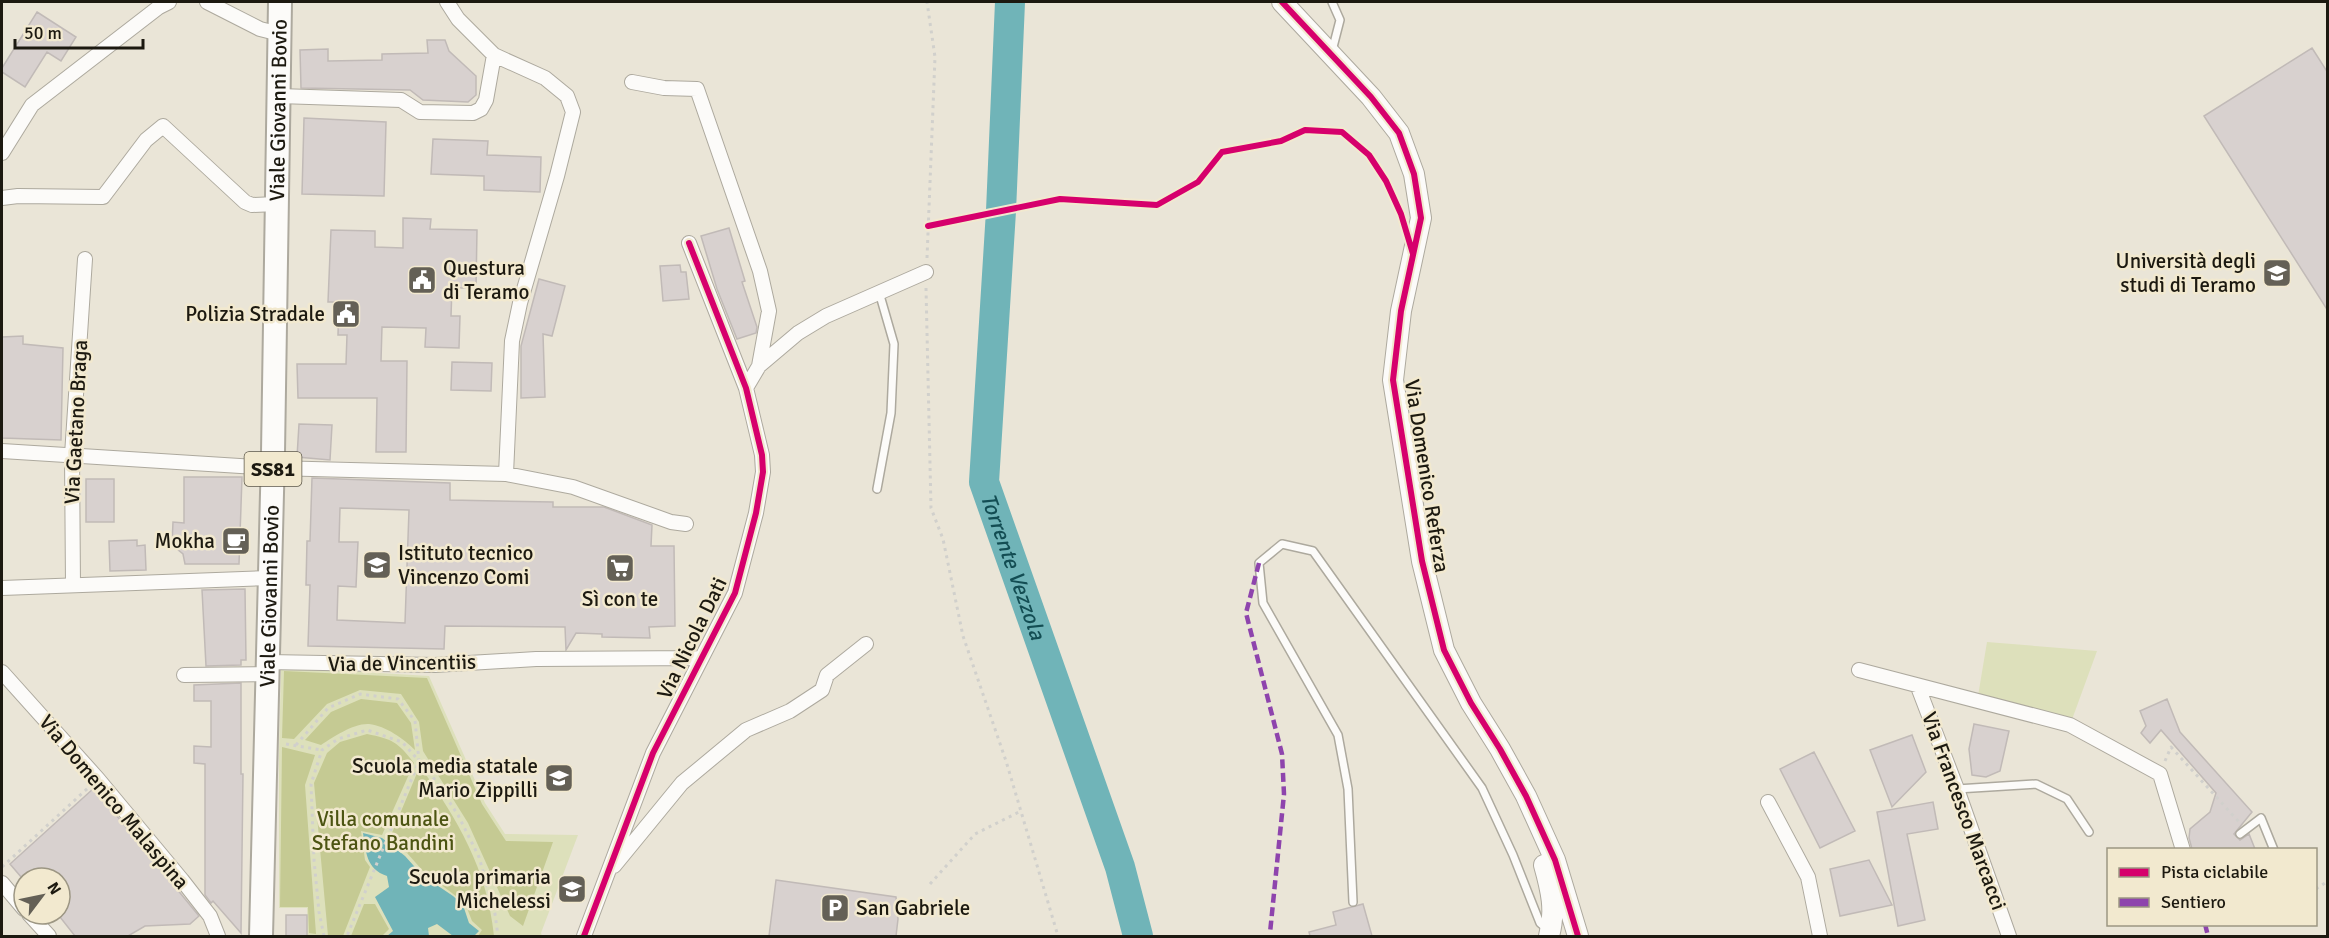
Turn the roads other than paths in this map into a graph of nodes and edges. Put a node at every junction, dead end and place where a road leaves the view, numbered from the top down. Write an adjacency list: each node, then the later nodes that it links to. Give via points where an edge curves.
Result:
1 (169, 2): 12 (street, via 32,105)
2 (207, 2): 7 (street, via 260,29)
3 (280, 2): 7 (main road, Viale Giovanni Bovio / SS81)
4 (447, 2): 8 (street, via 458,19)
5 (1282, 2): 9 (street, Via Domenico Referza)
6 (1332, 2): 9 (lane, via 1340,20)
7 (280, 34): 11 (main road, Viale Giovanni Bovio / SS81)
8 (494, 55): 11 (street, via 486,100 473,114 420,112 401,100); 24 (street, via 545,78 567,96 573,112 512,341)
9 (1331, 56): 38 (street, Via Domenico Referza, via 1371,97 1399,134 1414,174 1421,218 1401,311 1393,380 1422,561 1444,650)
10 (632, 82): 19 (street, via 697,89 760,271 769,311)
11 (279, 96): 14 (main road, Viale Giovanni Bovio / SS81)
12 (2, 153)
13 (2, 198): 14 (street, via 103,197 146,140 163,126 245,202)
14 (276, 204): 23 (main road, Viale Giovanni Bovio / SS81)
15 (689, 243): 20 (street, Via Nicola Dati)
16 (85, 259): 22 (street, Via Gaetano Braga)
17 (926, 272): 18 (street)
18 (879, 292): 19 (street, via 798,333); 25 (lane, via 894,344 891,413)
19 (759, 366): 20 (street)
20 (746, 388): 31 (street, Via Nicola Dati, via 763,472 735,593)
21 (2, 451): 22 (street)
22 (72, 455): 23 (street); 28 (street, Via Gaetano Braga)
23 (273, 468): 24 (street); 27 (main road, Viale Giovanni Bovio / SS81)
24 (506, 474): 26 (street, via 573,487)
25 (877, 489)
26 (686, 524)
27 (270, 578): 28 (street); 32 (main road, Viale Giovanni Bovio / SS81)
28 (72, 585): 29 (street)
29 (2, 588)
30 (866, 644): 44 (street, via 827,675 822,690 790,711 746,730 682,783)
31 (701, 658): 32 (street, Via de Vincentiis); 44 (street, Via Nicola Dati, via 653,753)
32 (268, 668): 35 (street, Via de Vincentiis); 50 (main road, Viale Giovanni Bovio / SS81)
33 (1859, 670): 36 (street, Via Francesco Marcacci)
34 (2, 672): 49 (street, Via Domenico Malaspina, via 98,779 210,916)
35 (184, 675)
36 (1918, 687): 37 (street, Via Francesco Marcacci); 42 (street, Via Francesco Marcacci, via 2070,725 2160,774)
37 (1957, 789): 40 (lane, via 2036,784 2067,799); 54 (street, Via Francesco Marcacci)
38 (1526, 796): 48 (street, Via Domenico Referza, via 1551,888 1554,916); 52 (street, Via Domenico Referza, via 1555,860)
39 (1768, 802): 53 (street, via 1808,877)
40 (2089, 832)
41 (2243, 832): 43 (lane, via 2261,818)
42 (2183, 848)
43 (2274, 848)
44 (607, 875): 51 (street, Via Nicola Dati)
45 (2, 883): 46 (street)
46 (12, 895)
47 (1353, 902): 48 (lane, via 1348,789 1338,735 1263,603 1259,563 1282,544 1313,551 1482,788 1540,923)
48 (1550, 934)
49 (218, 936)
50 (261, 936)
51 (584, 936)
52 (1578, 936)
53 (1820, 936)
54 (2009, 936)

